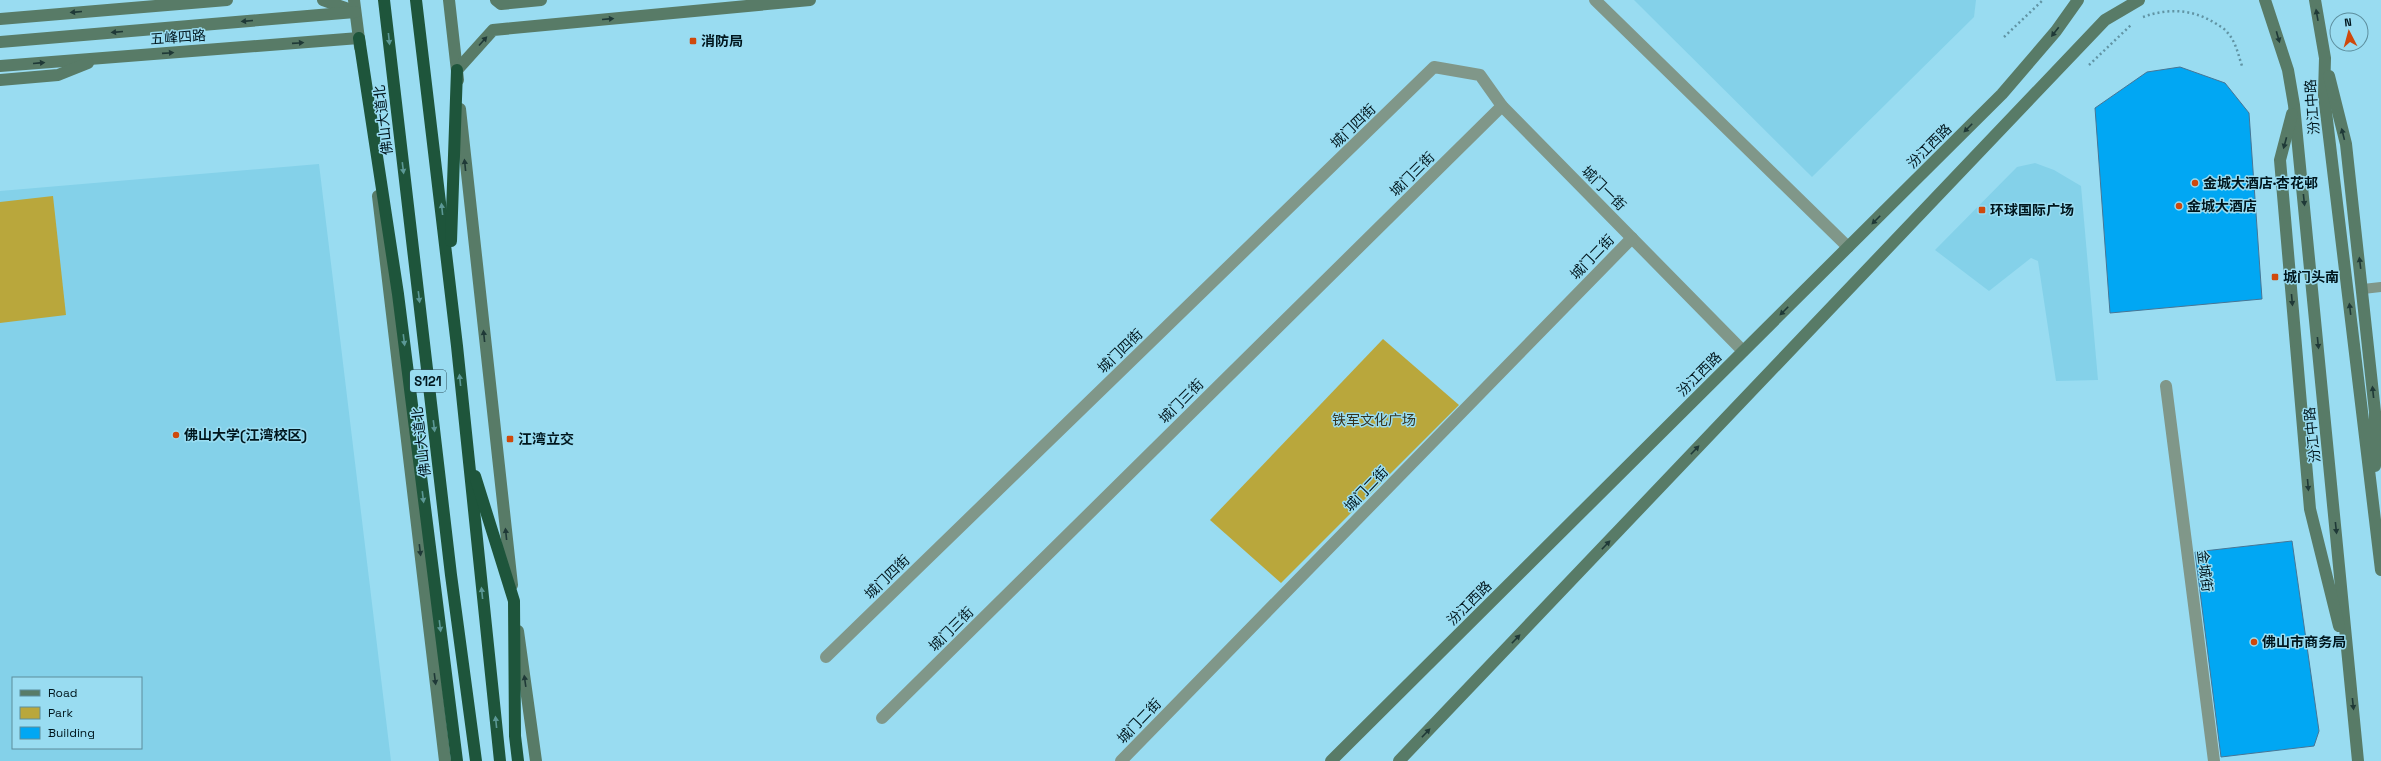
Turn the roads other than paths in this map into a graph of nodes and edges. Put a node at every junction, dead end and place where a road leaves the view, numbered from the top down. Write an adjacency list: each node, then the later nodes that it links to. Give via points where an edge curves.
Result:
1 (227, 0): 15 (main road, one-way to 15)
2 (324, 0): 14 (main road)
3 (384, 0): 42 (highway, 佛山大道北 / S121, one-way to 42, via 451,575)
4 (416, 0): 28 (highway, S121, one-way to 4)
5 (449, 0): 22 (main road)
6 (496, 0): 7 (main road, via 501,4)
7 (540, 0)
8 (810, 0): 22 (main road, one-way to 8, via 493,30)
9 (1595, 0): 27 (street)
10 (2078, 0): 27 (main road, 汾江西路, one-way to 27, via 2056,32 2002,94)
11 (2139, 0): 48 (main road, one-way to 11, via 2105,20)
12 (2265, 0): 24 (main road, 汾江中路, one-way to 24, via 2288,70)
13 (2315, 0): 19 (main road, 汾江中路, one-way to 13)
14 (355, 6): 16 (main road); 17 (main road, 五峰四路, one-way to 17)
15 (0, 19)
16 (359, 38): 18 (main road, 五峰四路, one-way to 16); 40 (main road, one-way to 40); 41 (highway, one-way to 41, via 398,294)
17 (0, 42)
18 (100, 58): 20 (main road, 五峰四路, one-way to 18); 23 (main road, via 58,75)
19 (2325, 58): 30 (main road, one-way to 19, via 2346,144); 34 (main road, 汾江中路, one-way to 19, via 2324,95)
20 (0, 66)
21 (1434, 67): 25 (street, 城门一街, via 1480,75); 37 (street, 城门四街)
22 (457, 70): 28 (highway); 36 (main road, one-way to 22, via 463,148)
23 (0, 80)
24 (2294, 105): 38 (main road, 汾江中路, one-way to 38); 38 (main road, one-way to 38, via 2280,160 2310,509)
25 (1502, 106): 26 (street, 城门一街); 39 (street, 城门三街)
26 (1632, 238): 31 (street, 城门一街); 46 (street, 城门二街)
27 (1848, 247): 31 (main road, 汾江西路, one-way to 31)
28 (450, 284): 33 (highway, S121, one-way to 28)
29 (2381, 287): 30 (lane)
30 (2363, 289): 34 (main road, one-way to 30, via 2375,412)
31 (1743, 351): 47 (main road, 汾江西路)
32 (2166, 386): 49 (street, 金城街)
33 (467, 450): 36 (highway); 43 (highway, S121, one-way to 33)
34 (2376, 529): 35 (main road, 汾江中路)
35 (2381, 570)
36 (514, 601): 44 (highway, via 515,736); 45 (main road, one-way to 36)
37 (826, 657)
38 (2349, 666): 50 (main road, 汾江中路, one-way to 50)
39 (882, 718)
40 (445, 761)
41 (456, 761)
42 (476, 761)
43 (500, 761)
44 (518, 761)
45 (536, 761)
46 (1121, 761)
47 (1331, 761)
48 (1399, 761)
49 (2214, 761)
50 (2358, 761)

